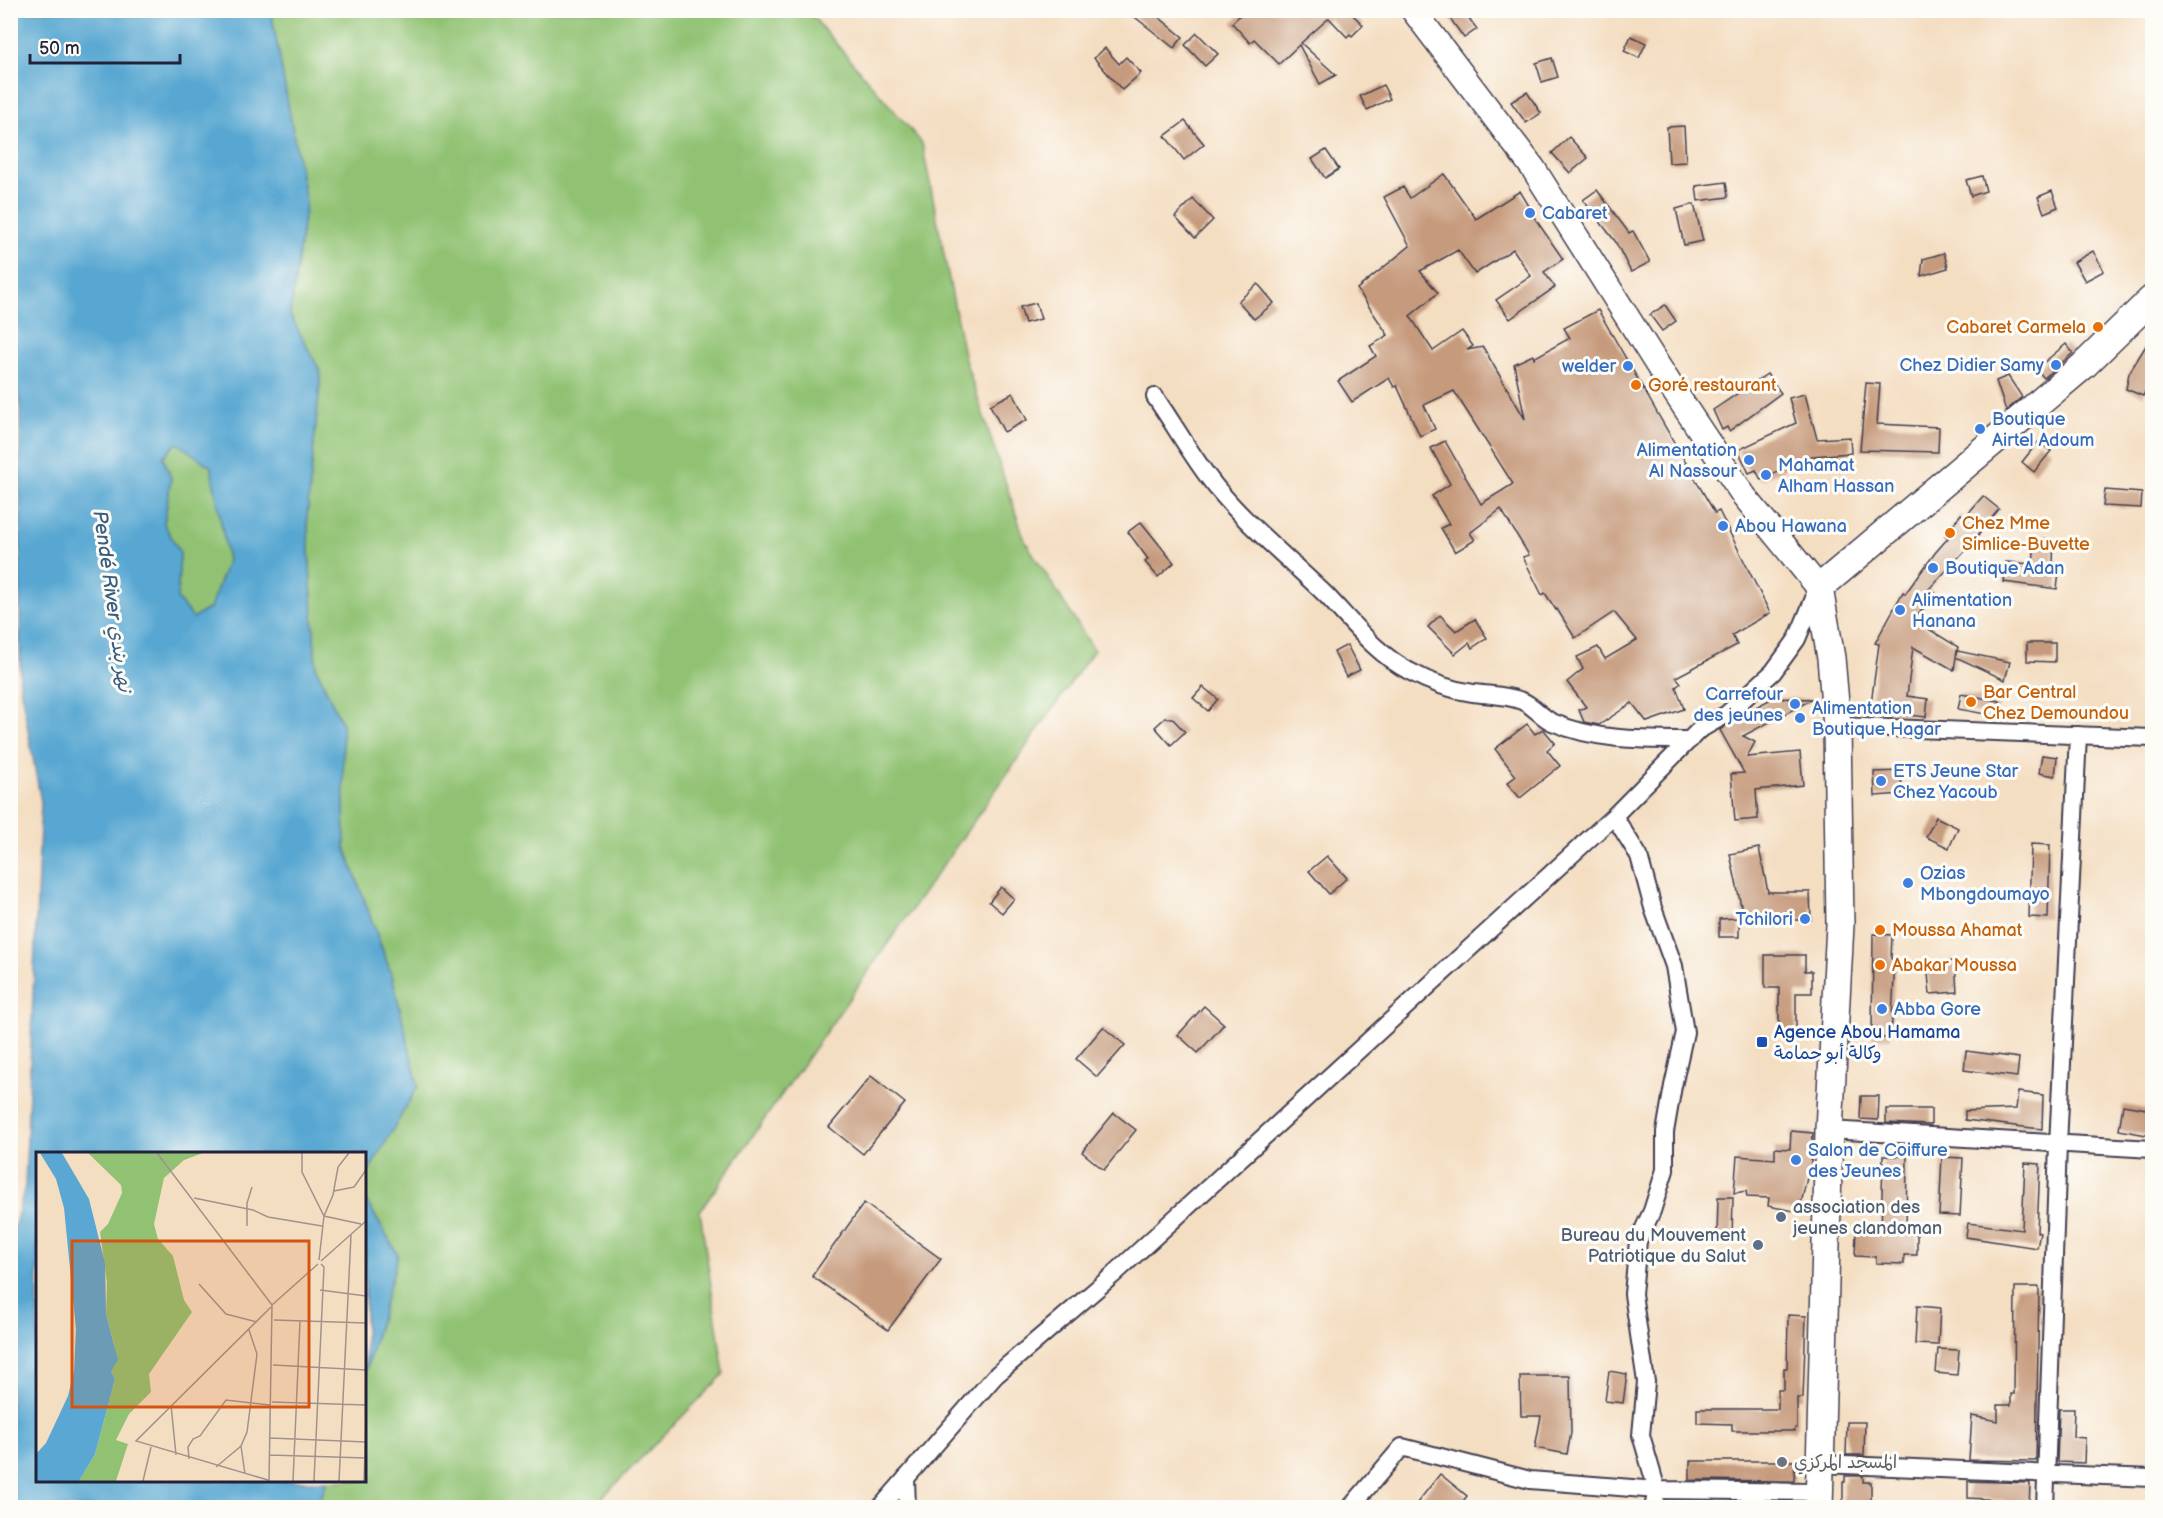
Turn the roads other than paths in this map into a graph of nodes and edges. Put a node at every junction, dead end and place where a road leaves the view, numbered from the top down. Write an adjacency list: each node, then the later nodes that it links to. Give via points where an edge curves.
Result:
1 (1413, 10): 4 (main road, via 1533,168 1744,496)
2 (2152, 299): 4 (main road, via 2083,366)
3 (1155, 397): 8 (street, via 1215,486 1246,520 1381,652 1407,670 1457,691 1524,702 1550,721 1604,737)
4 (1819, 588): 5 (main road); 8 (street, via 1797,639 1773,672 1727,714 1699,730)
5 (1837, 726): 6 (street); 10 (main road, via 1840,925)
6 (2078, 735): 7 (street); 11 (street)
7 (2152, 738)
8 (1690, 740): 9 (street)
9 (1614, 816): 15 (street, via 1113,1275 994,1376); 17 (street, via 1639,856 1674,966 1685,1032 1665,1132 1665,1170 1638,1241 1633,1293 1646,1382 1641,1435)
10 (1829, 1130): 11 (street); 13 (main road)
11 (2058, 1145): 12 (street); 14 (street)
12 (2152, 1149)
13 (1821, 1464): 14 (street); 18 (main road)
14 (2046, 1473): 16 (street); 23 (street)
15 (906, 1478): 19 (street); 20 (street)
16 (2152, 1478)
17 (1657, 1490): 18 (street); 21 (street, via 1530,1480 1402,1447); 22 (street)
18 (1819, 1500)
19 (880, 1508)
20 (907, 1508)
21 (1350, 1508)
22 (1653, 1508)
23 (2045, 1508)

